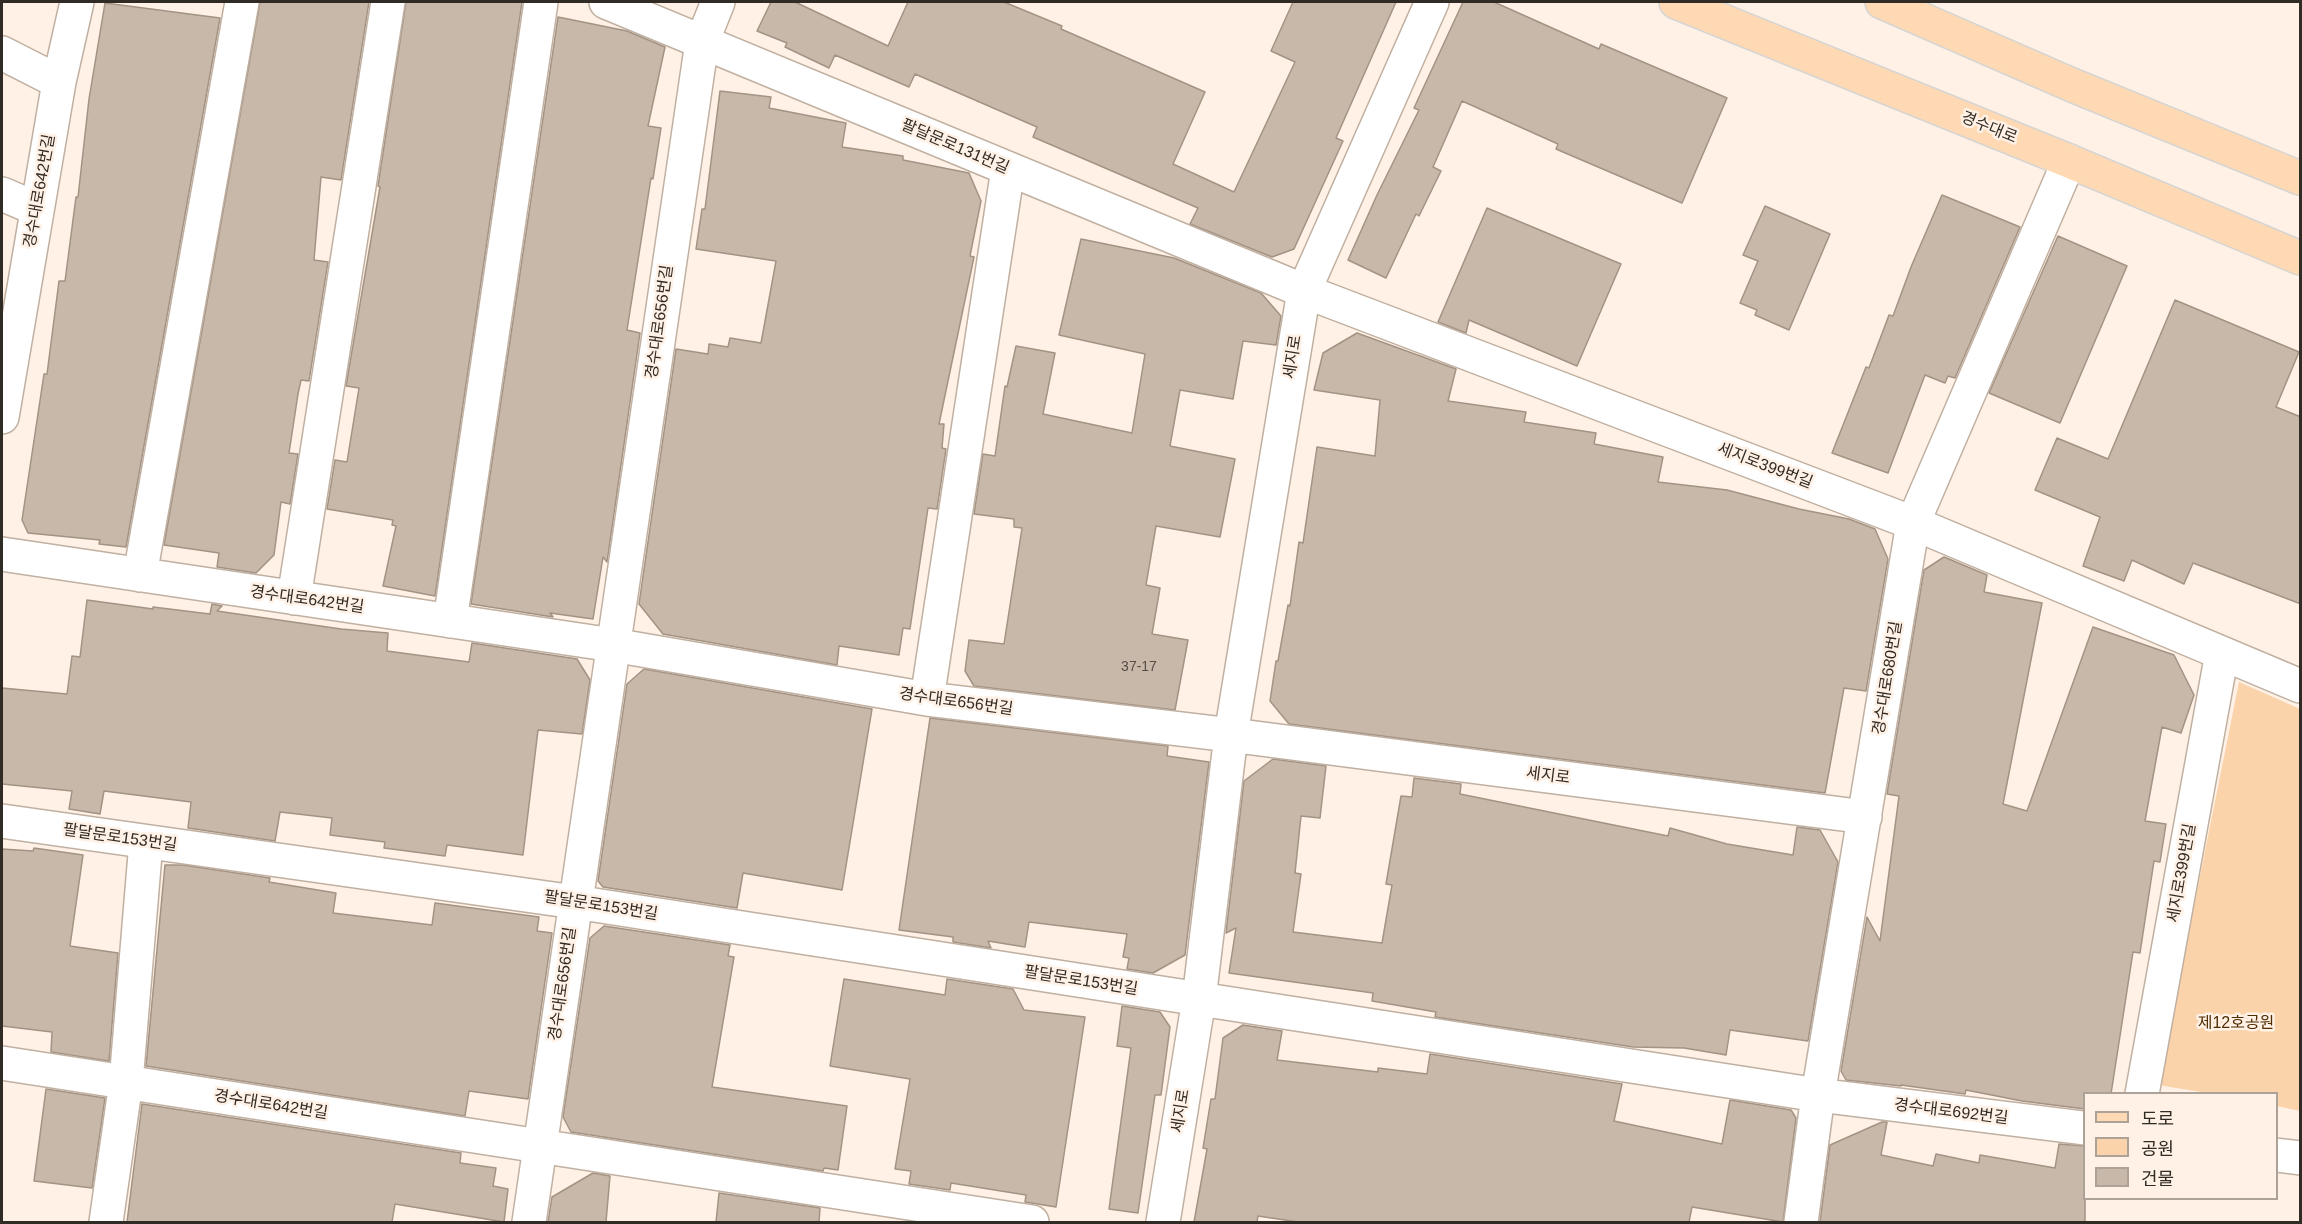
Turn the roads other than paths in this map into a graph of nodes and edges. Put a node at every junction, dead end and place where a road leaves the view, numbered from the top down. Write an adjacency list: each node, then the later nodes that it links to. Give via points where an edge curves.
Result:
1 (77, 2): 12 (street, 경수대로642번길)
2 (242, 2): 23 (street)
3 (388, 2): 24 (street)
4 (541, 2): 25 (street)
5 (606, 2): 10 (street, 팔달문로131번길)
6 (718, 2): 10 (street, 경수대로656번길)
7 (1432, 2): 19 (street, 세지로)
8 (1676, 2): 13 (main road, 경수대로)
9 (1881, 2): 15 (main road)
10 (702, 42): 14 (street, 팔달문로131번길); 26 (street, 경수대로656번길)
11 (2, 52): 12 (street)
12 (59, 82): 17 (street, 경수대로642번길)
13 (2068, 160): 18 (main road, 경수대로); 21 (street, 경수대로680번길)
14 (1008, 169): 19 (street, 팔달문로131번길); 29 (street)
15 (2301, 178)
16 (2, 194): 17 (street)
17 (37, 209): 20 (street, 경수대로642번길)
18 (2301, 258)
19 (1304, 291): 21 (street, 세지로399번길); 30 (street, 세지로)
20 (2, 417)
21 (1913, 523): 27 (street, 세지로399번길); 31 (street, 경수대로680번길)
22 (2, 554): 23 (street, 경수대로642번길)
23 (140, 575): 24 (street, 경수대로642번길)
24 (294, 598): 25 (street, 경수대로642번길)
25 (450, 621): 26 (street, 경수대로642번길)
26 (613, 645): 29 (street, 경수대로656번길); 34 (street, 경수대로656번길)
27 (2222, 653): 28 (street, 세지로399번길); 38 (street, 세지로399번길)
28 (2301, 686)
29 (927, 699): 30 (street, 경수대로656번길)
30 (1231, 735): 31 (street, 세지로); 35 (street, 세지로)
31 (1865, 817): 39 (street, 경수대로680번길)
32 (2, 821): 33 (street, 팔달문로153번길)
33 (146, 842): 34 (street, 팔달문로153번길); 37 (street)
34 (575, 902): 35 (street, 팔달문로153번길); 41 (street, 경수대로656번길)
35 (1199, 999): 39 (street); 47 (street, 세지로)
36 (2, 1063): 37 (street, 경수대로642번길)
37 (126, 1082): 41 (street, 경수대로642번길); 44 (street)
38 (2142, 1092)
39 (1818, 1095): 40 (street, 경수대로692번길); 48 (street, 경수대로680번길)
40 (2083, 1128)
41 (540, 1146): 45 (street, 경수대로656번길); 46 (street)
42 (2278, 1155): 43 (street)
43 (2301, 1158)
44 (106, 1222)
45 (529, 1222)
46 (1032, 1222)
47 (1163, 1222)
48 (1801, 1222)

